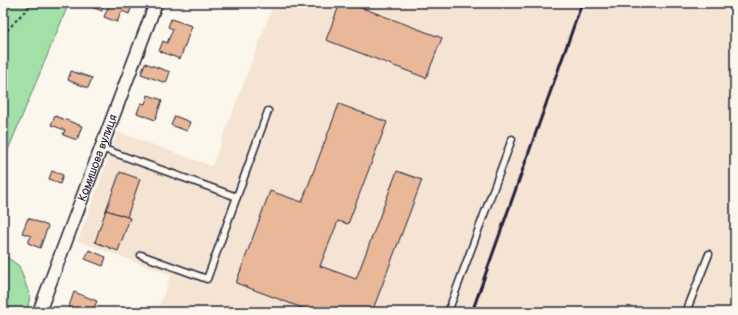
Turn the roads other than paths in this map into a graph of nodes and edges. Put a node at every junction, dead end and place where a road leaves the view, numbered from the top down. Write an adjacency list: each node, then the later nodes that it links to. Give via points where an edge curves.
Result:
1 (156, 3): 4 (street, Комишова вулиця)
2 (268, 112): 5 (lane)
3 (512, 139): 9 (lane)
4 (101, 148): 5 (lane); 8 (street, Комишова вулиця)
5 (237, 197): 7 (lane, via 207,278)
6 (709, 254): 10 (lane)
7 (141, 255)
8 (39, 312)
9 (448, 312)
10 (686, 312)

